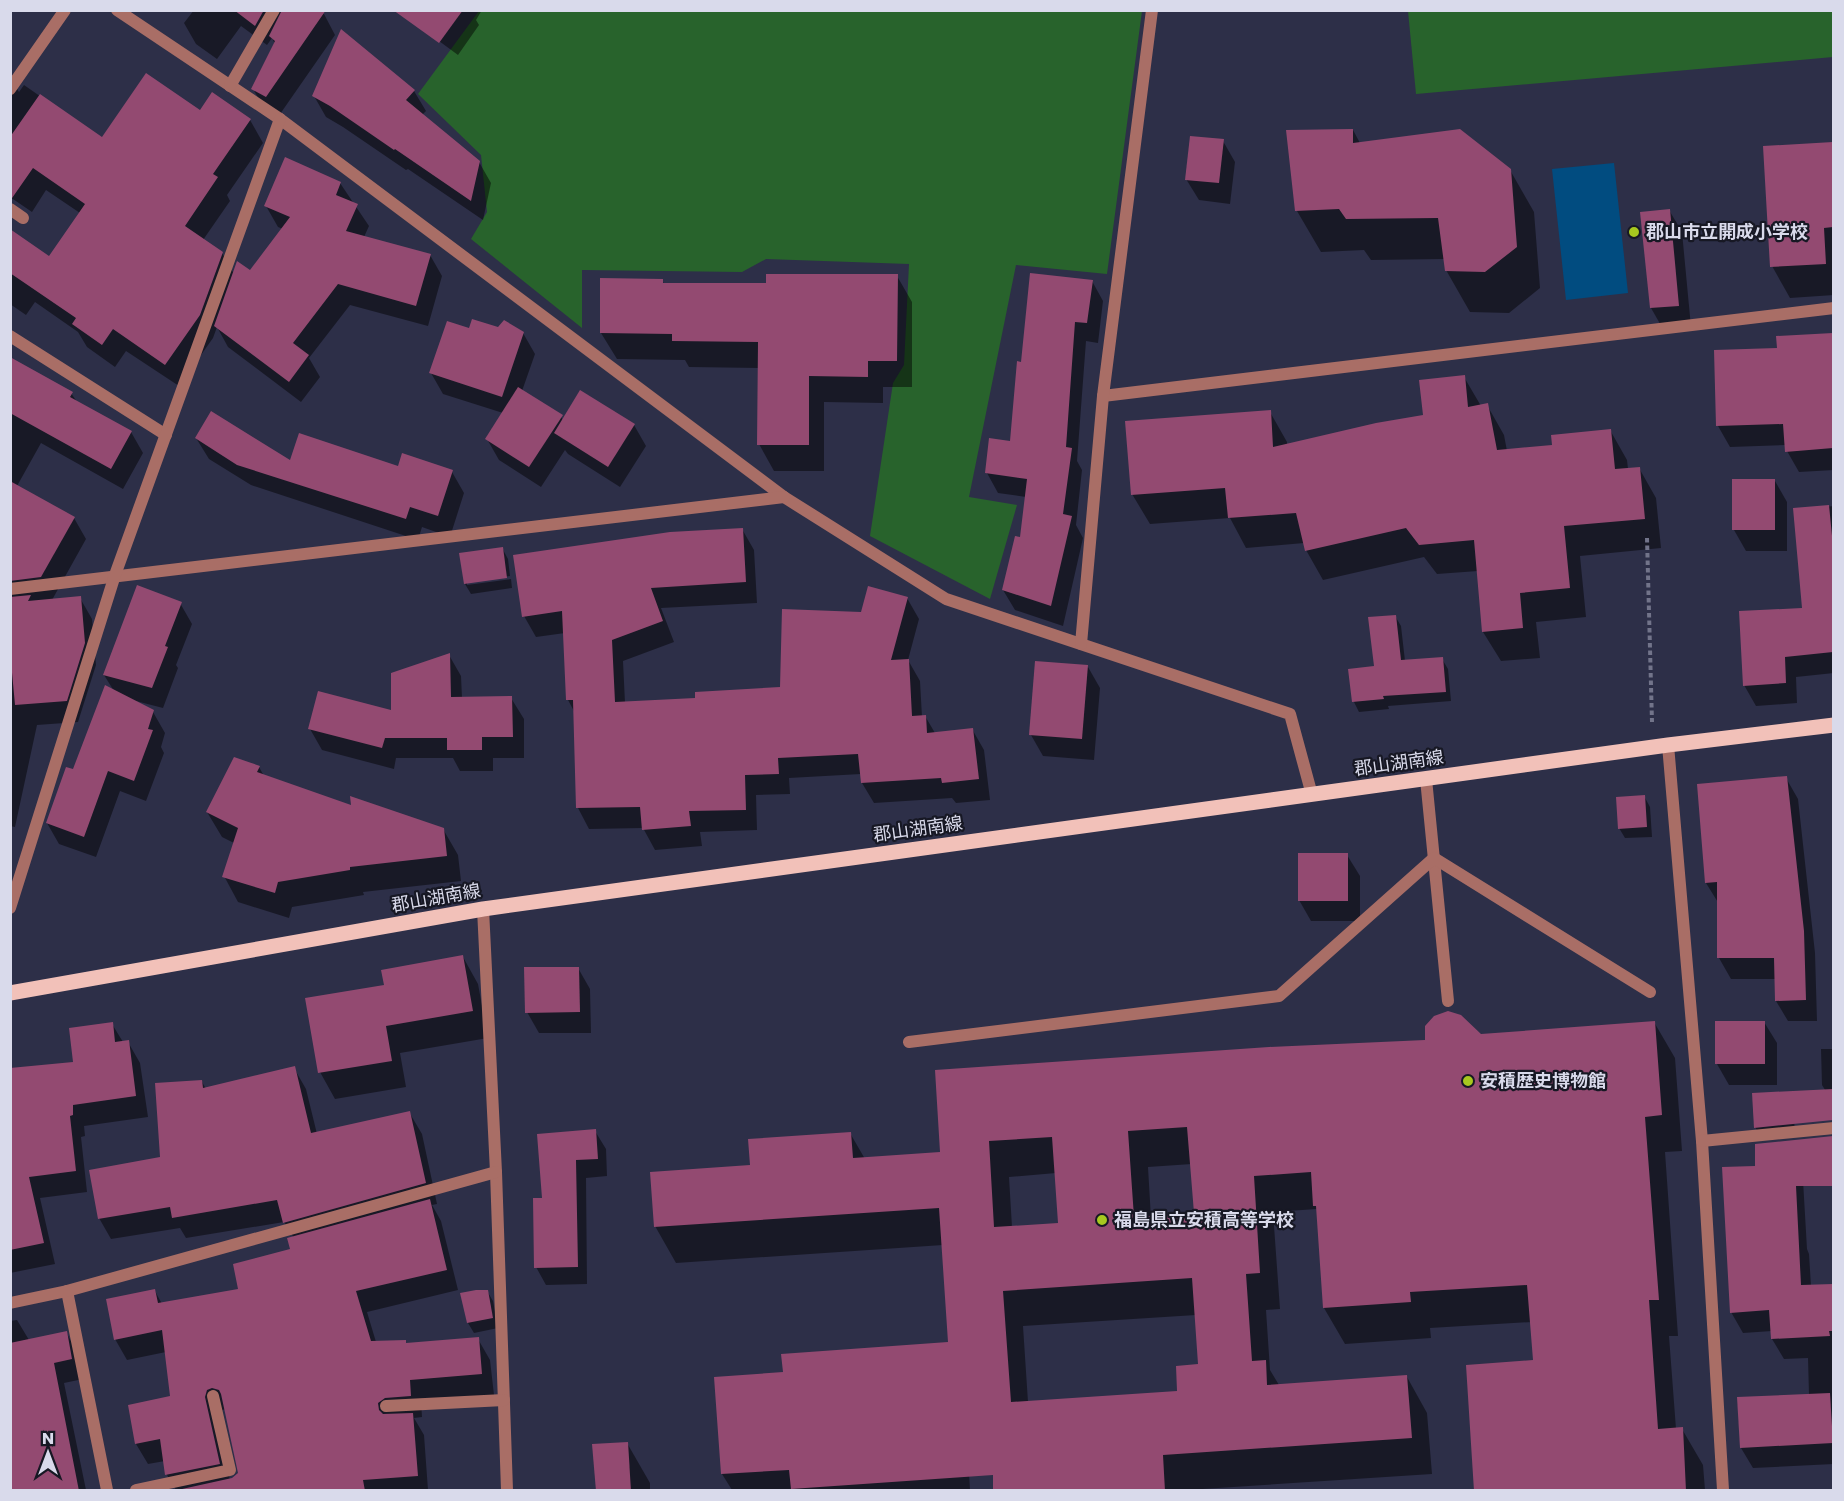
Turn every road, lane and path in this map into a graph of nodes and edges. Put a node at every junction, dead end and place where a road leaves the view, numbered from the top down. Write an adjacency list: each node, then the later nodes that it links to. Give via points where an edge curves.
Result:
1 (65, 10): 6 (street)
2 (117, 10): 5 (street)
3 (274, 10): 5 (street)
4 (1152, 10): 12 (street)
5 (230, 86): 7 (street)
6 (10, 89)
7 (280, 119): 13 (street); 14 (street)
8 (10, 209): 9 (street)
9 (23, 218)
10 (1833, 308): 12 (street)
11 (10, 336): 13 (street)
12 (1103, 396): 18 (street)
13 (166, 435): 16 (street)
14 (784, 497): 16 (street); 18 (street, via 946,599)
15 (1647, 538): 20 (path)
16 (115, 575): 17 (street); 24 (street)
17 (10, 589)
18 (1081, 644): 22 (street, via 1290,714)
19 (1833, 725): 20 (main road, 郡山湖南線)
20 (1661, 746): 21 (main road, 郡山湖南線); 31 (street)
21 (1426, 778): 22 (main road, 郡山湖南線); 23 (street)
22 (1312, 795): 25 (main road, 郡山湖南線)
23 (1434, 858): 26 (street); 28 (street); 29 (street, via 1279,996)
24 (10, 908)
25 (483, 909): 27 (main road, 郡山湖南線); 32 (street)
26 (1650, 992)
27 (10, 993)
28 (1448, 1001)
29 (909, 1042)
30 (1833, 1128): 31 (street)
31 (1702, 1140): 41 (street)
32 (496, 1172): 33 (street); 36 (street)
33 (67, 1291): 34 (street); 38 (street)
34 (10, 1303)
35 (213, 1396): 39 (street, via 230,1470)
36 (504, 1400): 37 (street); 40 (street)
37 (387, 1406)
38 (107, 1491)
39 (136, 1491)
40 (507, 1491)
41 (1723, 1491)

